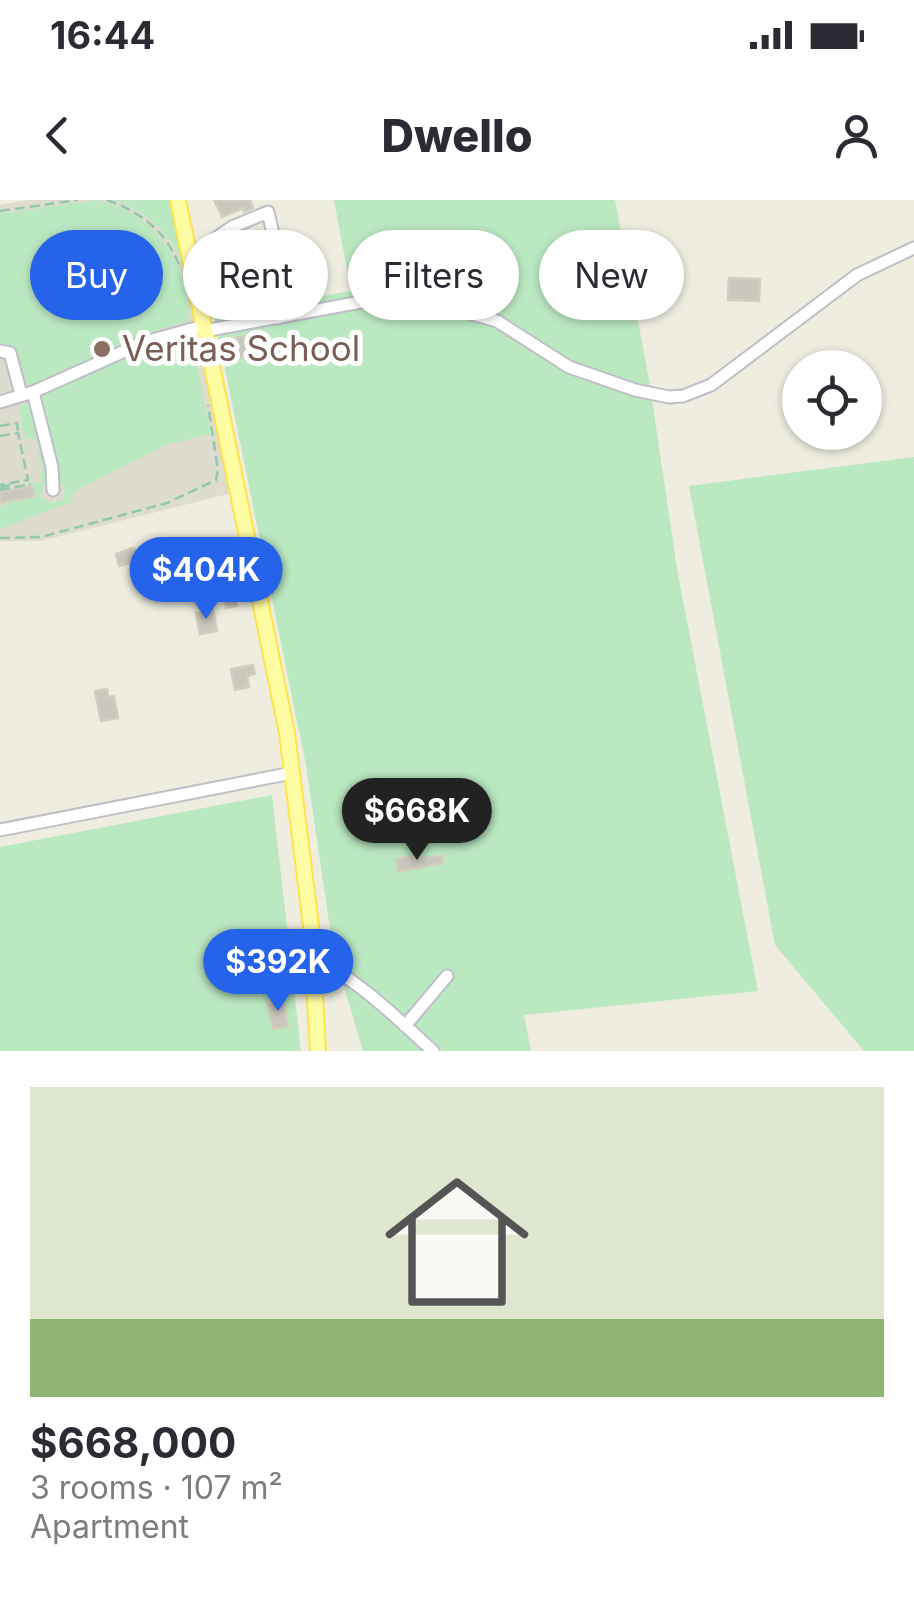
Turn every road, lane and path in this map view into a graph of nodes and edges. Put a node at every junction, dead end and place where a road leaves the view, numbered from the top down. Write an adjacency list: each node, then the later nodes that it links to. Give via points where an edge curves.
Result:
1 (78, 200): 4 (path)
2 (107, 200): 9 (path, via 160,231)
3 (178, 200): 5 (main road)
4 (0, 211)
5 (184, 230)
6 (228, 230): 7 (street, via 268,212)
7 (272, 230)
8 (914, 248): 10 (street, via 858,275 711,385 683,396 654,395 586,374 497,321 412,297)
9 (182, 272)
10 (328, 309)
11 (198, 320): 13 (main road)
12 (267, 320): 13 (street)
13 (200, 332): 15 (path); 16 (street, via 145,342); 26 (main road)
14 (0, 351): 16 (street, via 14,358)
15 (200, 368)
16 (27, 393): 18 (street); 24 (street)
17 (207, 399): 25 (path, via 216,480 167,503 41,537)
18 (0, 402)
19 (0, 426): 20 (path, via 17,423)
20 (18, 433): 21 (path); 23 (path, via 28,480)
21 (0, 436)
22 (31, 484): 23 (path)
23 (0, 488)
24 (53, 490)
25 (0, 538)
26 (249, 547): 27 (main road); 28 (street, via 160,574)
27 (253, 568): 29 (street); 30 (main road)
28 (150, 569)
29 (168, 591)
30 (292, 773): 31 (street); 32 (main road)
31 (0, 830)
32 (314, 961): 34 (street); 35 (main road)
33 (447, 976): 34 (street)
34 (405, 1026): 36 (street)
35 (318, 1051)
36 (433, 1051)

